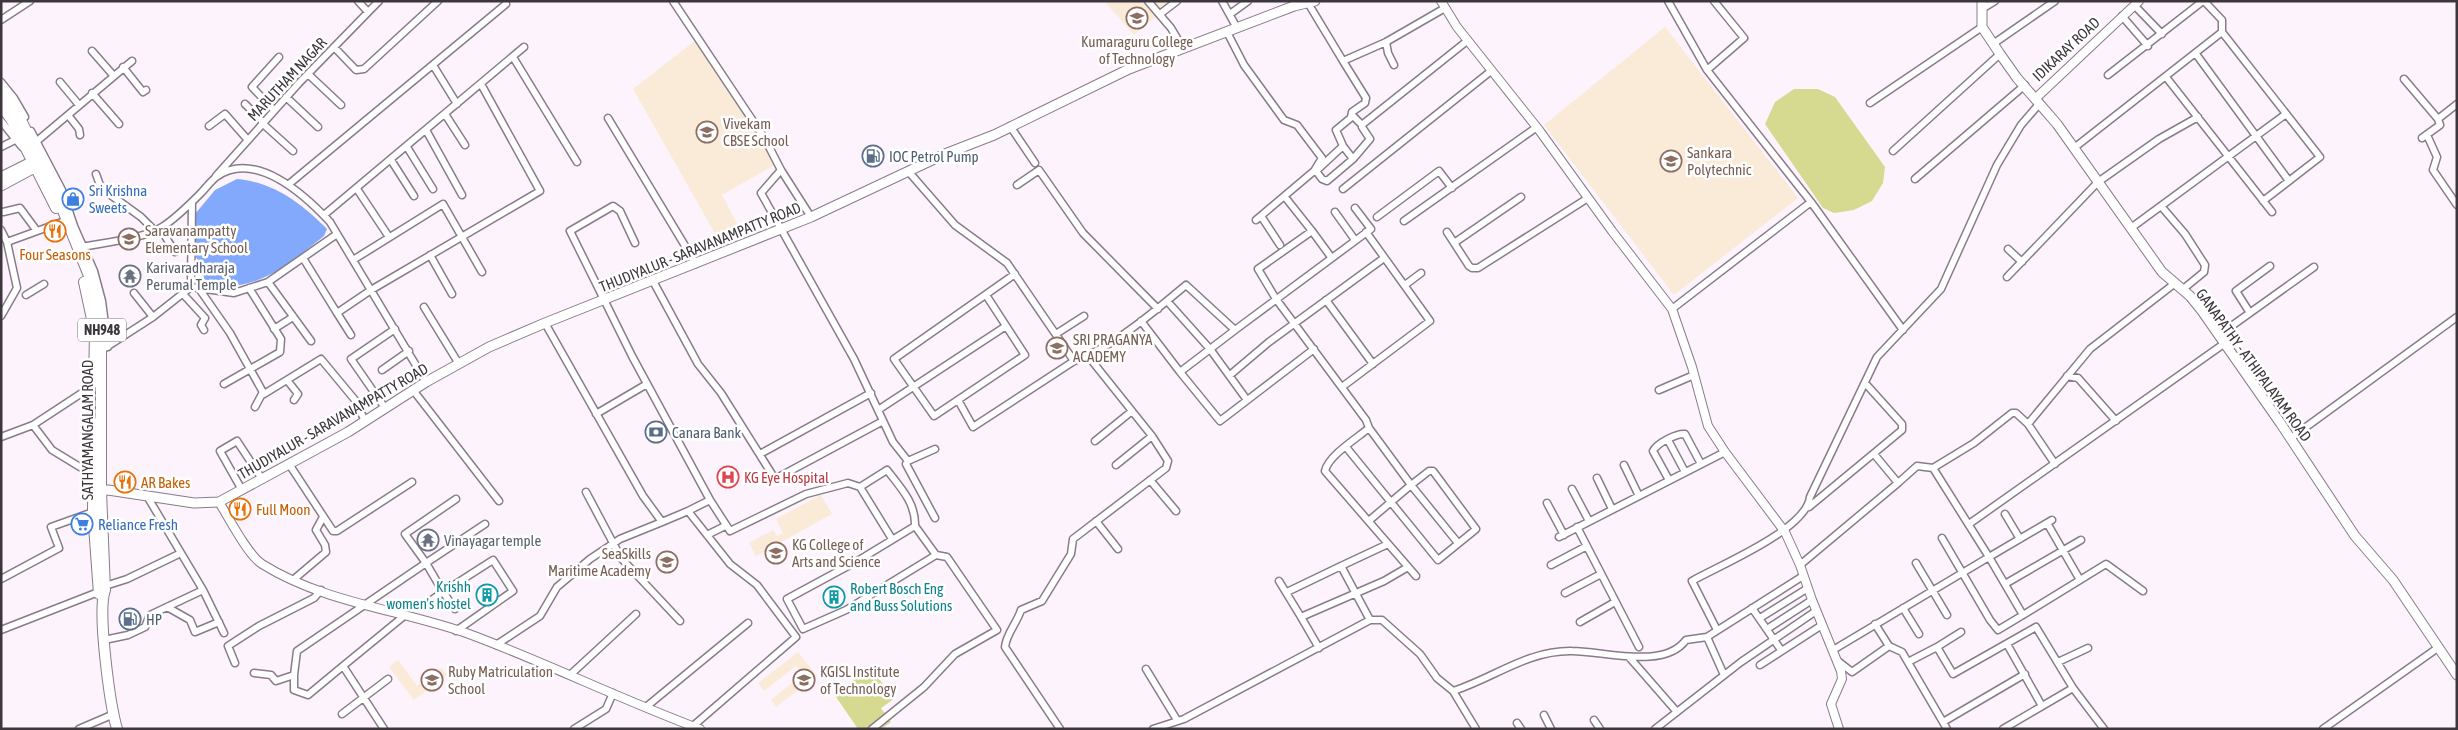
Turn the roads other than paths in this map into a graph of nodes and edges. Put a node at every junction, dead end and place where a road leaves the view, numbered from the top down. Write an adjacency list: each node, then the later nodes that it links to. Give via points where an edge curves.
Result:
1 (30, 1): 25 (street)
2 (358, 1): 21 (street)
3 (379, 1): 21 (street, MARUTHAM NAGAR)
4 (438, 1): 35 (street, via 364,69 356,70)
5 (674, 1): 106 (street, via 765,138)
6 (1148, 1): 22 (street)
7 (1177, 1): 22 (street)
8 (1222, 1): 23 (street)
9 (1248, 1): 23 (street)
10 (1668, 1): 48 (street)
11 (1714, 1): 48 (street, via 1744,38)
12 (1995, 1): 20 (street)
13 (2055, 1): 33 (street)
14 (2204, 1): 29 (street, via 2222,20); 30 (street)
15 (1312, 2): 18 (main road, THUDIYALUR - SARAVANAMPATTY ROAD); 44 (street)
16 (2136, 3): 24 (street, IDIKARAY ROAD); 30 (street)
17 (506, 4): 45 (street)
18 (1294, 4): 27 (main road, THUDIYALUR - SARAVANAMPATTY ROAD)
19 (1443, 5): 31 (street); 32 (street)
20 (1982, 5): 26 (main road)
21 (368, 12): 35 (street, MARUTHAM NAGAR)
22 (1160, 14): 37 (street)
23 (1230, 14): 27 (street)
24 (2122, 16): 34 (street); 63 (street, IDIKARAY ROAD)
25 (1, 20)
26 (1982, 27): 33 (main road, GANAPATHY - ATHIPALAYAM ROAD); 66 (street)
27 (1237, 28): 28 (main road, THUDIYALUR - SARAVANAMPATTY ROAD)
28 (1227, 32): 37 (main road, THUDIYALUR - SARAVANAMPATTY ROAD); 123 (street, via 1244,65 1284,120 1297,125 1322,158 1314,171)
29 (2222, 32): 40 (street); 73 (street)
30 (2162, 34): 34 (street)
31 (1467, 41): 49 (street); 84 (street)
32 (1386, 42): 44 (street); 46 (street)
33 (1993, 44): 39 (main road, GANAPATHY - ATHIPALAYAM ROAD)
34 (2148, 46): 52 (street)
35 (334, 47): 50 (street, MARUTHAM NAGAR)
36 (524, 47): 42 (street)
37 (1182, 48): 83 (main road, THUDIYALUR - SARAVANAMPATTY ROAD, via 1129,69)
38 (92, 51): 51 (street)
39 (2000, 54): 58 (main road, GANAPATHY - ATHIPALAYAM ROAD); 99 (street)
40 (2196, 54): 53 (street); 89 (street)
41 (279, 57): 71 (street, via 252,87)
42 (513, 57): 57 (street); 104 (street)
43 (132, 61): 47 (street)
44 (1342, 62): 75 (street, via 1366,98)
45 (433, 65): 65 (street); 114 (street)
46 (1394, 65)
47 (124, 67): 51 (street); 59 (street, via 143,92)
48 (1707, 70): 128 (street)
49 (1491, 71): 86 (street); 120 (street)
50 (308, 74): 62 (street, MARUTHAM NAGAR); 70 (street)
51 (113, 75): 61 (street)
52 (2108, 75)
53 (2166, 77): 76 (street); 97 (street)
54 (2404, 80): 78 (street)
55 (1, 82): 92 (street, via 14,98)
56 (60, 82): 69 (street)
57 (481, 84): 65 (street); 151 (street, via 540,191)
58 (2025, 85): 63 (main road, GANAPATHY - ATHIPALAYAM ROAD); 111 (street)
59 (146, 90)
60 (1, 92): 103 (highway, SATHYAMANGALAM ROAD / NH948, via 20,118)
61 (92, 93): 69 (street); 81 (street)
62 (286, 97): 71 (street, MARUTHAM NAGAR); 85 (street)
63 (2038, 100): 97 (main road, GANAPATHY - ATHIPALAYAM ROAD); 209 (street, via 1997,165 1944,284)
64 (245, 104): 80 (street)
65 (457, 104): 72 (street)
66 (1870, 104)
67 (2457, 104): 78 (street)
68 (1, 105): 103 (highway, NH948)
69 (79, 105): 74 (street)
70 (341, 105)
71 (274, 110): 80 (street, MARUTHAM NAGAR)
72 (446, 114): 87 (street); 93 (street)
73 (2286, 114): 89 (street); 112 (street, via 2320,157)
74 (68, 115): 88 (street); 92 (street)
75 (1352, 116): 84 (street); 94 (street, via 1336,130)
76 (2198, 117): 100 (street); 113 (street, via 2159,139)
77 (608, 118): 166 (street)
78 (2438, 119): 129 (street, via 2440,125 2424,137 2437,158 2433,170)
79 (1, 121): 91 (street)
80 (262, 123): 90 (street, MARUTHAM NAGAR); 98 (street)
81 (119, 124)
82 (209, 126): 90 (street, via 225,114)
83 (1010, 126): 105 (street); 107 (main road, THUDIYALUR - SARAVANAMPATTY ROAD)
84 (1362, 126): 101 (street, via 1370,139)
85 (318, 127)
86 (1537, 127): 117 (street); 125 (street)
87 (426, 130): 96 (street); 121 (street)
88 (80, 135)
89 (2256, 136): 100 (street); 112 (street)
90 (247, 139): 109 (street, MARUTHAM NAGAR)
91 (15, 140): 95 (street); 103 (street)
92 (37, 141): 157 (street, via 62,190)
93 (465, 145)
94 (1343, 146): 101 (street); 101 (street, via 1317,173 1327,181)
95 (1, 147)
96 (407, 147): 102 (street); 119 (street)
97 (2074, 148): 113 (main road, GANAPATHY - ATHIPALAYAM ROAD)
98 (293, 151)
99 (1892, 151)
100 (2228, 156): 126 (street); 130 (street)
101 (1353, 159)
102 (391, 160): 118 (street); 122 (street)
103 (36, 161): 110 (main road); 116 (main road); 139 (highway, NH948); 157 (highway, SATHYAMANGALAM ROAD / NH948)
104 (576, 162)
105 (1035, 163)
106 (781, 170): 136 (street); 144 (street, via 760,193)
107 (908, 171): 136 (main road, THUDIYALUR - SARAVANAMPATTY ROAD); 171 (street, via 955,226 1007,263)
108 (96, 174): 142 (street, via 101,188)
109 (216, 177): 114 (street, via 240,169 258,170); 127 (street)
110 (1, 178)
111 (1915, 179)
112 (2289, 181): 126 (street)
113 (2098, 182): 141 (main road, GANAPATHY - ATHIPALAYAM ROAD); 165 (street)
114 (289, 184): 135 (street)
115 (1017, 185): 192 (street, via 1040,170 1083,233)
116 (1, 186)
117 (1452, 188): 137 (street, via 1439,171); 140 (street)
118 (357, 189): 135 (street); 150 (street)
119 (432, 189)
120 (1343, 189)
121 (462, 195)
122 (414, 196)
123 (1286, 197): 146 (street); 156 (street, via 1258,218)
124 (1521, 197): 155 (street)
125 (1588, 198): 155 (street, via 1478,268 1469,266); 193 (street)
126 (2263, 201): 134 (street)
127 (192, 202): 142 (street); 177 (street)
128 (1811, 202): 193 (street); 209 (street)
129 (2457, 205)
130 (2161, 206): 141 (street); 178 (street, via 2205,265 2204,272)
131 (1355, 208): 147 (street, via 1371,229)
132 (2, 211): 138 (street); 145 (street, via 20,208)
133 (1335, 212): 152 (street)
134 (2272, 212)
135 (324, 215): 149 (street)
136 (812, 217): 144 (main road, THUDIYALUR - SARAVANAMPATTY ROAD)
137 (1377, 217)
138 (1, 220)
139 (62, 222): 145 (street); 234 (highway, NH948, via 84,284 95,333)
140 (1404, 222)
141 (2131, 228): 178 (main road, GANAPATHY - ATHIPALAYAM ROAD, via 2162,272)
142 (157, 229): 157 (street); 159 (street)
143 (1, 230): 153 (street)
144 (780, 230): 166 (main road, THUDIYALUR - SARAVANAMPATTY ROAD); 240 (street, via 854,358)
145 (37, 231): 153 (street)
146 (1312, 231): 161 (street); 187 (street, via 1258,269)
147 (1366, 232): 152 (street); 163 (street)
148 (1447, 232): 155 (street)
149 (337, 234): 162 (street); 164 (street)
150 (389, 237): 151 (street, via 443,204); 164 (street)
151 (462, 237): 160 (street); 169 (street)
152 (1355, 240): 161 (street)
153 (7, 242): 179 (street)
154 (635, 243): 188 (street, via 620,211 613,206 571,228 571,235)
155 (1454, 243)
156 (1280, 244)
157 (80, 247): 215 (highway, SATHYAMANGALAM ROAD / NH948, via 91,281)
158 (2008, 249): 165 (street)
159 (175, 252)
160 (430, 256): 182 (street); 185 (street)
161 (1331, 257): 187 (street)
162 (303, 258): 174 (street); 194 (street)
163 (1384, 258): 176 (street); 189 (street)
164 (353, 260): 182 (street)
165 (2022, 262): 172 (street)
166 (696, 264): 173 (main road, THUDIYALUR - SARAVANAMPATTY ROAD)
167 (2270, 266): 195 (street, via 2236,291)
168 (2314, 267): 195 (street)
169 (482, 272)
170 (1422, 273): 176 (street)
171 (1015, 274): 186 (street); 210 (street)
172 (2007, 277)
173 (653, 281): 188 (main road, THUDIYALUR - SARAVANAMPATTY ROAD); 263 (street, via 698,364)
174 (268, 282): 180 (street); 199 (street)
175 (44, 284): 179 (street, via 28,296)
176 (1405, 285): 222 (street, via 1430,321)
177 (191, 287): 181 (street); 184 (street)
178 (2178, 287): 212 (main road, GANAPATHY - ATHIPALAYAM ROAD, via 2190,296); 228 (street, via 2090,349)
179 (17, 288): 196 (street)
180 (249, 288): 181 (street, via 234,293); 205 (street)
181 (200, 290): 223 (street)
182 (372, 290): 194 (street); 206 (street)
183 (134, 293): 198 (street)
184 (183, 294): 198 (street); 207 (street, via 205,318 201,325)
185 (452, 294)
186 (986, 295): 204 (street); 236 (street, via 894,359)
187 (1276, 298): 203 (street); 208 (street)
188 (604, 299): 202 (main road, THUDIYALUR - SARAVANAMPATTY ROAD); 233 (street)
189 (1326, 300): 203 (street); 222 (street)
190 (1167, 301): 192 (street); 208 (street, via 1186,285); 216 (street)
191 (424, 307): 221 (street)
192 (1158, 309): 201 (street)
193 (1672, 309): 226 (street)
194 (336, 313): 211 (street)
195 (2250, 313): 212 (street)
196 (1, 316)
197 (1084, 316): 210 (street)
198 (153, 317): 215 (street)
199 (293, 317): 205 (street); 213 (street)
200 (2457, 317): 257 (street)
201 (1141, 321): 219 (street); 225 (street)
202 (545, 322): 221 (main road, THUDIYALUR - SARAVANAMPATTY ROAD); 248 (street)
203 (1295, 323): 217 (street); 227 (street)
204 (1006, 326): 236 (street); 242 (street, via 1025,355)
205 (274, 329): 223 (street, via 281,339 280,352)
206 (395, 329): 218 (street); 245 (street, via 351,359)
207 (204, 330)
208 (1235, 330): 216 (street)
209 (1903, 330): 231 (street, via 1878,358)
210 (1056, 334): 220 (street)
211 (351, 335)
212 (2219, 335): 214 (main road, GANAPATHY - ATHIPALAYAM ROAD)
213 (311, 341)
214 (2225, 343): 251 (street); 257 (main road, GANAPATHY - ATHIPALAYAM ROAD)
215 (105, 348): 284 (highway, SATHYAMANGALAM ROAD / NH948, via 100,381)
216 (1210, 349): 225 (street); 227 (street)
217 (1314, 349): 235 (street); 243 (street)
218 (409, 351): 224 (street); 230 (street)
219 (1088, 356): 220 (street); 247 (street)
220 (1074, 361): 242 (street, via 973,427)
221 (459, 364): 230 (main road, THUDIYALUR - SARAVANAMPATTY ROAD)
222 (1373, 364): 235 (street)
223 (250, 369): 232 (street); 239 (street)
224 (382, 370)
225 (1180, 372): 243 (street, via 1220,421)
226 (1694, 374): 238 (street); 262 (street, via 1708,426)
227 (1230, 375): 243 (street)
228 (2067, 376): 251 (street, via 2078,378); 252 (street)
229 (287, 380): 239 (street); 241 (street, via 298,394); 249 (street, via 321,359 355,400)
230 (426, 382): 237 (main road, THUDIYALUR - SARAVANAMPATTY ROAD)
231 (1865, 383): 264 (street, via 1902,424 1902,430); 294 (street, via 1810,498)
232 (224, 384)
233 (647, 384): 248 (street); 289 (street)
234 (94, 385): 253 (street); 273 (highway, NH948)
235 (1342, 387): 254 (street)
236 (914, 388): 242 (street, via 934,416); 246 (street)
237 (413, 390): 245 (main road, THUDIYALUR - SARAVANAMPATTY ROAD); 290 (street)
238 (1659, 390)
239 (263, 392): 244 (street)
240 (870, 393): 246 (street); 263 (street)
241 (294, 400)
242 (958, 400)
243 (1247, 400)
244 (255, 407)
245 (386, 408): 249 (main road, THUDIYALUR - SARAVANAMPATTY ROAD)
246 (878, 410): 250 (street)
247 (1132, 411): 255 (street); 259 (street)
248 (596, 414): 305 (street, via 643,496)
249 (365, 421): 266 (main road, THUDIYALUR - SARAVANAMPATTY ROAD)
250 (883, 421): 263 (street, via 776,479); 265 (street, via 893,442)
251 (2116, 421): 268 (street)
252 (2028, 424): 268 (street); 271 (street, via 2016,412 2012,413 1974,443)
253 (33, 425): 256 (street); 273 (street, via 52,450)
254 (1369, 428): 260 (street); 280 (street)
255 (1152, 436): 269 (street); 276 (street, via 1168,461 1166,468)
256 (1, 437)
257 (2291, 438): 392 (main road, GANAPATHY - ATHIPALAYAM ROAD, via 2355,536 2393,580)
258 (1668, 440): 267 (street, via 1686,434); 272 (street); 277 (street, via 1653,451)
259 (1095, 441)
260 (1346, 447): 292 (street); 319 (street, via 1326,465 1325,471)
261 (935, 449): 265 (street)
262 (1724, 452): 267 (street); 311 (street)
263 (760, 454)
264 (1874, 454): 279 (street); 294 (street)
265 (908, 461): 301 (street, via 906,464)
266 (289, 464): 275 (main road, THUDIYALUR - SARAVANAMPATTY ROAD); 300 (street)
267 (1701, 464): 272 (street)
268 (2055, 464): 307 (street)
269 (1116, 465)
270 (1624, 465): 287 (street)
271 (1933, 468): 279 (street, via 1917,466); 307 (street)
272 (1685, 472): 277 (street)
273 (93, 475): 284 (highway, NH948)
274 (1597, 478): 295 (street)
275 (262, 479): 282 (main road, THUDIYALUR - SARAVANAMPATTY ROAD); 282 (street, via 237,441 220,451)
276 (1150, 480): 297 (street); 303 (street)
277 (1669, 480): 287 (street)
278 (412, 482): 300 (street, via 337,531 333,531)
279 (1898, 483): 329 (street)
280 (1411, 485): 292 (street); 317 (street); 317 (street, via 1433,471 1476,528)
281 (860, 487): 308 (street, via 848,483 806,494 730,531); 309 (street, via 886,470 910,501 916,516); 314 (street)
282 (242, 490): 291 (main road, THUDIYALUR - SARAVANAMPATTY ROAD)
283 (1572, 490): 304 (street)
284 (96, 491): 286 (main road, THUDIYALUR - SARAVANAMPATTY ROAD); 298 (highway, NH948); 346 (highway, SATHYAMANGALAM ROAD / NH948)
285 (586, 492): 318 (street)
286 (147, 496): 291 (main road, THUDIYALUR - SARAVANAMPATTY ROAD, via 194,503); 323 (street)
287 (1639, 496): 295 (street)
288 (456, 499): 326 (street, via 405,534)
289 (710, 500): 296 (street); 308 (street)
290 (499, 501)
291 (219, 502): 337 (street, via 260,563)
292 (1390, 502): 302 (street); 317 (street, via 1438,560)
293 (1547, 503): 310 (street, via 1561,536)
294 (1809, 507): 311 (street)
295 (1612, 509): 304 (street)
296 (688, 511): 305 (street); 312 (street)
297 (1176, 511)
298 (93, 512): 336 (street, via 51,527 60,548); 346 (highway, NH948)
299 (2005, 514): 315 (street)
300 (323, 517): 337 (street, via 316,530 326,552)
301 (935, 518)
302 (1371, 519)
303 (1096, 521): 321 (street); 431 (street, via 1073,539 1071,554 1042,600 1021,610 1005,640 1005,647)
304 (1589, 521): 310 (street)
305 (662, 522): 318 (street)
306 (485, 524): 326 (street)
307 (1970, 524): 325 (street)
308 (725, 526): 312 (street)
309 (915, 526): 314 (street); 324 (street)
310 (1577, 527): 320 (street)
311 (1785, 532): 329 (street); 378 (street, via 1692,580)
312 (707, 536): 356 (street, via 730,564 757,584)
313 (1942, 538): 332 (street)
314 (892, 539): 351 (street)
315 (2020, 539): 322 (street, via 2050,522); 325 (street)
316 (2081, 540): 322 (street)
317 (1458, 543)
318 (612, 544): 369 (street, via 621,558); 388 (street, via 557,587 540,616)
319 (1388, 544): 330 (street); 331 (street)
320 (1587, 546): 328 (street); 333 (street)
321 (1118, 549)
322 (2063, 551): 339 (street); 340 (street)
323 (181, 554): 342 (street); 346 (street)
324 (936, 555): 375 (street, via 846,610); 430 (street, via 947,557 998,630 955,654 924,687)
325 (1989, 556): 332 (street); 340 (street)
326 (426, 563): 347 (street); 354 (street)
327 (1916, 563): 344 (street)
328 (1551, 565)
329 (1800, 565): 335 (street)
330 (1342, 566): 348 (street); 349 (street)
331 (1408, 567): 334 (street); 349 (street)
332 (1961, 573): 344 (street); 364 (street, via 1998,630)
333 (1601, 574): 350 (street); 353 (street)
334 (1416, 576)
335 (1803, 576): 341 (street); 358 (street)
336 (1, 579)
337 (293, 580): 343 (street)
338 (1279, 580): 348 (street)
339 (2080, 580): 345 (street, via 2106,564); 364 (street)
340 (2005, 584): 364 (street)
341 (1808, 588): 352 (street); 367 (street)
342 (203, 590): 357 (street); 370 (street)
343 (322, 590): 354 (street); 401 (street, via 314,598 228,646)
344 (1933, 590): 359 (street); 363 (street)
345 (2143, 591)
346 (102, 592): 377 (street); 386 (highway, SATHYAMANGALAM ROAD / NH948)
347 (443, 592): 355 (street); 360 (street); 379 (street, via 493,560 513,591)
348 (1287, 592): 366 (street)
349 (1357, 592): 366 (street); 368 (street)
350 (1565, 593)
351 (787, 598): 356 (street); 375 (street)
352 (1812, 600): 361 (street); 376 (street)
353 (1615, 602): 371 (street); 390 (street)
354 (362, 606): 365 (street); 407 (street, via 297,652)
355 (422, 606)
356 (774, 606): 384 (street)
357 (167, 607): 370 (street, via 190,620 195,632); 386 (street, via 150,615 145,628)
358 (1752, 608): 367 (street); 378 (street)
359 (1903, 608): 373 (street); 382 (street)
360 (455, 609)
361 (1816, 611): 374 (street); 385 (street)
362 (636, 614): 408 (street)
363 (1947, 615)
364 (2023, 615)
365 (404, 616): 379 (street); 403 (street)
366 (1301, 617): 393 (street)
367 (1760, 618): 376 (street)
368 (1370, 620): 393 (street); 413 (street, via 1382,620 1420,654 1437,678)
369 (680, 621)
370 (219, 622): 381 (street)
371 (1580, 622)
372 (748, 623): 417 (street)
373 (1876, 624): 389 (street); 396 (street)
374 (1822, 625): 395 (street); 396 (street)
375 (803, 629): 384 (street)
376 (1767, 629): 385 (street)
377 (1, 630)
378 (1717, 630): 383 (street)
379 (456, 631): 388 (street)
380 (1961, 632): 391 (street)
381 (224, 633)
382 (1919, 634)
383 (1707, 637): 397 (street, via 1686,640 1679,649 1649,657); 409 (street)
384 (796, 638): 426 (street)
385 (1774, 639): 395 (street); 409 (street)
386 (104, 640): 419 (highway, SATHYAMANGALAM ROAD / NH948)
387 (2007, 644): 391 (street, via 1953,674); 400 (street, via 2036,627); 406 (street)
388 (496, 645): 408 (street)
389 (1889, 646): 398 (street, via 1852,672); 399 (street, via 1902,652)
390 (1638, 647)
391 (1936, 647): 399 (street)
392 (2439, 647): 410 (main road, GANAPATHY - ATHIPALAYAM ROAD); 441 (street)
393 (1319, 648): 422 (street)
394 (2088, 648): 400 (street)
395 (1780, 650): 402 (street)
396 (1833, 650): 398 (street)
397 (1629, 657): 413 (street, via 1554,651); 418 (street)
398 (1838, 661): 437 (street, via 1842,679 1831,704)
399 (1908, 662): 424 (street)
400 (2058, 662): 412 (street)
401 (235, 663)
402 (1760, 665)
403 (343, 666): 407 (street, via 308,695 294,690); 415 (street)
404 (1146, 669): 422 (street)
405 (254, 672): 407 (street, via 271,675 276,681)
406 (2025, 674): 416 (street); 424 (street)
407 (294, 675)
408 (570, 675): 414 (street)
409 (1724, 675): 418 (street)
410 (2457, 675)
411 (388, 679): 415 (street)
412 (2072, 688): 416 (street); 440 (street)
413 (1453, 690): 433 (street)
414 (614, 693): 417 (street); 429 (street, via 606,709)
415 (364, 697): 420 (street); 425 (street)
416 (2042, 706): 439 (street)
417 (646, 707): 426 (street)
418 (1677, 712): 436 (street)
419 (114, 714): 427 (street); 428 (highway, SATHYAMANGALAM ROAD / NH948)
420 (342, 714)
421 (1544, 715): 434 (street)
422 (1177, 720): 432 (street)
423 (1594, 720): 435 (street)
424 (1943, 722): 438 (street)
425 (381, 727)
426 (696, 728)
427 (79, 729)
428 (116, 729)
429 (574, 729)
430 (872, 729)
431 (1060, 729)
432 (1153, 729)
433 (1476, 729)
434 (1551, 729)
435 (1600, 729)
436 (1655, 729)
437 (1839, 729)
438 (1947, 729)
439 (2003, 729)
440 (2104, 729)
441 (2323, 729)

